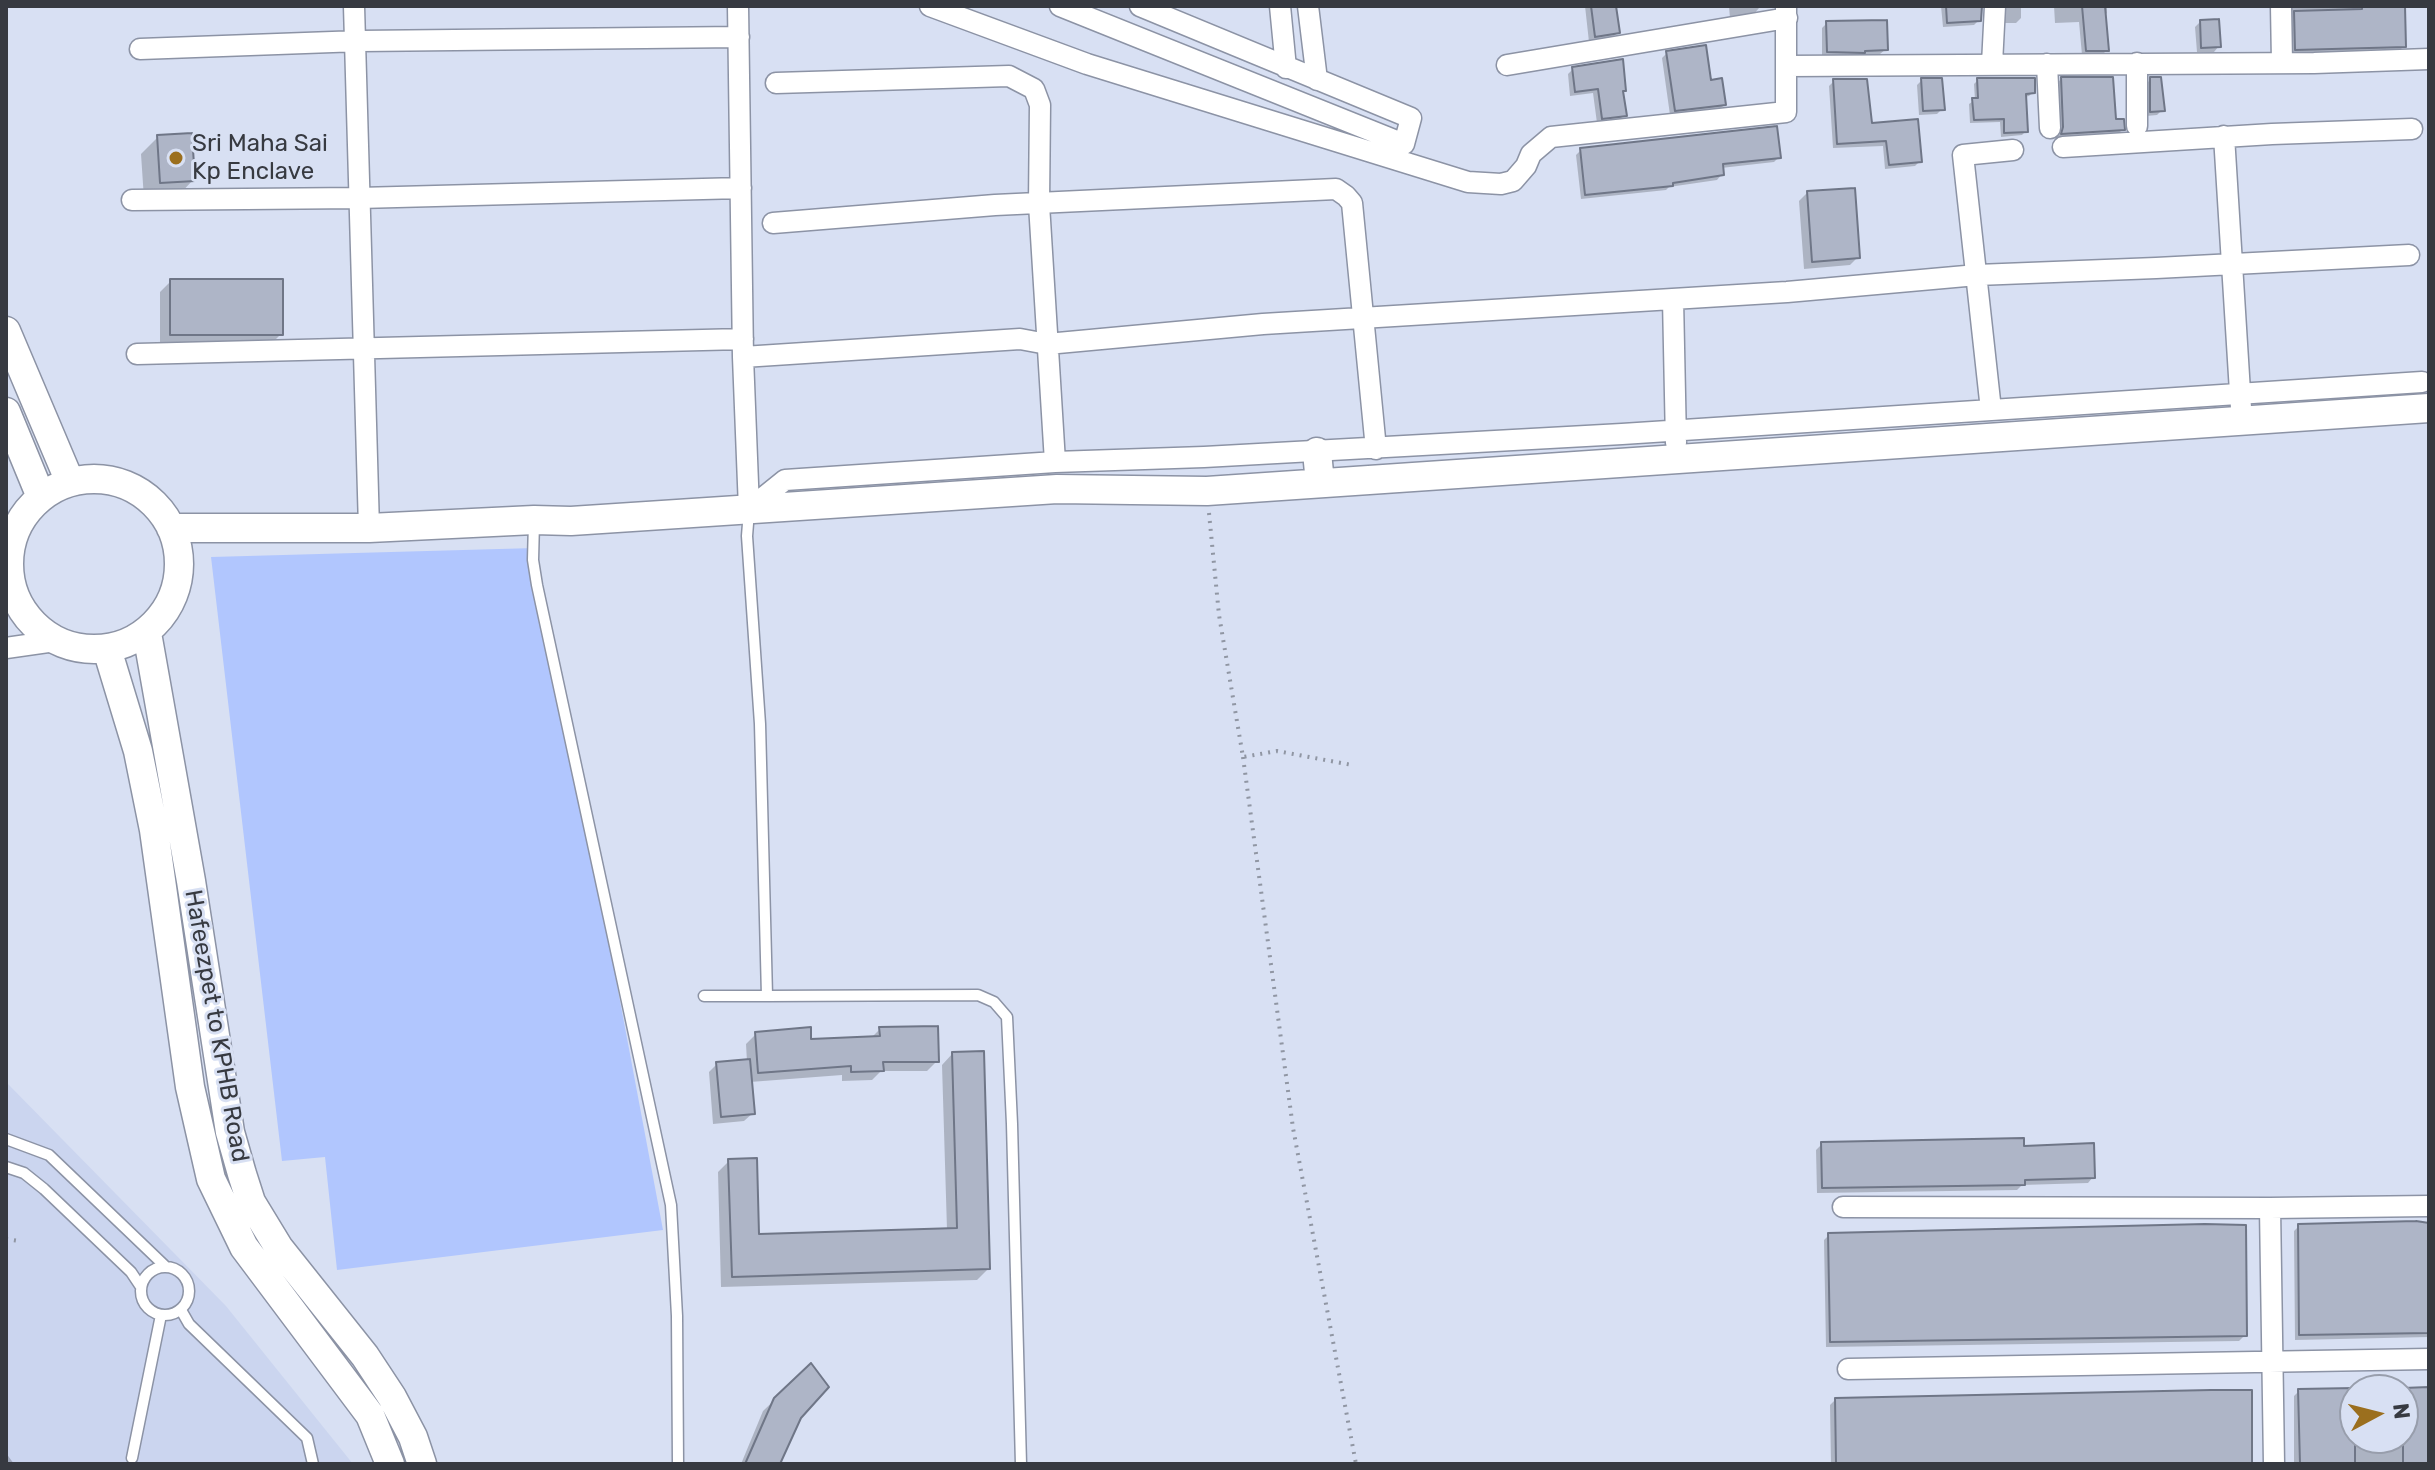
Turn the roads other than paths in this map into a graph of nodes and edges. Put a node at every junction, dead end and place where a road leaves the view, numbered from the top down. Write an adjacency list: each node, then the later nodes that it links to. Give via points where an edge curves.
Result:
1 (354, 6): 12 (street)
2 (738, 6): 11 (street)
3 (930, 6): 20 (street, via 1087,64 1468,182 1513,181 1531,154 1551,137 1786,112)
4 (1060, 6): 22 (street, via 1404,144 1411,118)
5 (1140, 6): 21 (street)
6 (1280, 6): 21 (street)
7 (1308, 6): 22 (street)
8 (1995, 6): 17 (street)
9 (2281, 6): 15 (street)
10 (1786, 12): 19 (street); 20 (street)
11 (739, 37): 12 (street); 30 (street)
12 (355, 42): 13 (street); 31 (street)
13 (140, 49)
14 (2429, 59): 15 (street)
15 (2282, 62): 16 (street)
16 (2137, 63): 18 (street); 24 (street)
17 (1992, 64): 18 (street); 20 (street)
18 (2047, 64): 25 (street)
19 (1507, 65)
20 (1787, 66)
21 (1286, 68): 22 (street)
22 (1317, 80)
23 (776, 83): 33 (street, via 1009,76 1034,89 1040,105)
24 (2137, 126)
25 (2050, 128)
26 (2412, 129): 27 (street)
27 (2224, 136): 28 (street); 36 (street)
28 (2063, 147)
29 (2013, 150): 37 (street, via 1963,155)
30 (741, 188): 31 (street); 43 (street)
31 (359, 198): 32 (street); 42 (street)
32 (132, 200)
33 (1039, 204): 34 (street); 39 (street, via 1336,189 1352,203); 41 (street)
34 (773, 223)
35 (2409, 255): 36 (street)
36 (2232, 263): 37 (street); 46 (street)
37 (1977, 275): 38 (street); 47 (street)
38 (1673, 299): 39 (street); 49 (street)
39 (1362, 317): 41 (street); 50 (street)
40 (6, 331): 54 (main road)
41 (1047, 344): 43 (street, via 1020,339); 53 (street)
42 (363, 348): 43 (street); 44 (street); 60 (street)
43 (743, 348): 57 (street)
44 (137, 354)
45 (2426, 395): 46 (main road)
46 (2241, 408): 47 (street); 52 (main road)
47 (1991, 410): 49 (street)
48 (6, 412): 56 (main road)
49 (1676, 431): 50 (street); 52 (street)
50 (1376, 449): 51 (street)
51 (1317, 452): 53 (street); 55 (main road)
52 (1676, 459): 55 (main road)
53 (1055, 462): 57 (street, via 785,480)
54 (70, 482): 56 (main road); 59 (main road, via 118,482 158,508)
55 (1320, 483): 57 (main road, via 1207,491 1057,489)
56 (41, 497): 61 (main road, via 22,519 11,545)
57 (749, 509): 58 (main road); 67 (lane)
58 (534, 520): 60 (main road); 84 (lane, via 537,585 671,1205)
59 (171, 528): 60 (main road); 62 (main road, via 177,550 176,585)
60 (369, 528)
61 (8, 574): 63 (main road, via 32,624)
62 (147, 633): 65 (main road); 83 (main road, Hafeezpet to KPHB Road, via 230,1132 251,1202 279,1248 392,1397)
63 (55, 641): 64 (street); 65 (main road, via 80,649)
64 (6, 648)
65 (107, 649): 82 (main road, via 138,751 154,830 190,1087 211,1179 244,1247 370,1415)
66 (704, 996): 67 (lane)
67 (767, 996): 85 (lane, via 978,995 994,1002 1007,1017)
68 (6, 1139): 73 (lane, via 49,1155)
69 (6, 1167): 74 (lane, via 44,1189)
70 (2429, 1206): 72 (street)
71 (1843, 1207): 72 (street)
72 (2270, 1208): 78 (street)
73 (166, 1267): 74 (lane, via 153,1270); 75 (lane, via 181,1273 189,1287)
74 (141, 1287): 76 (lane, via 148,1308)
75 (181, 1310): 76 (lane); 81 (lane, via 189,1324 307,1438)
76 (161, 1315): 80 (lane)
77 (2429, 1359): 78 (street)
78 (2273, 1362): 79 (street); 86 (street)
79 (1848, 1369)
80 (132, 1458)
81 (313, 1464)
82 (390, 1464)
83 (422, 1464)
84 (678, 1464)
85 (1021, 1464)
86 (2274, 1464)

